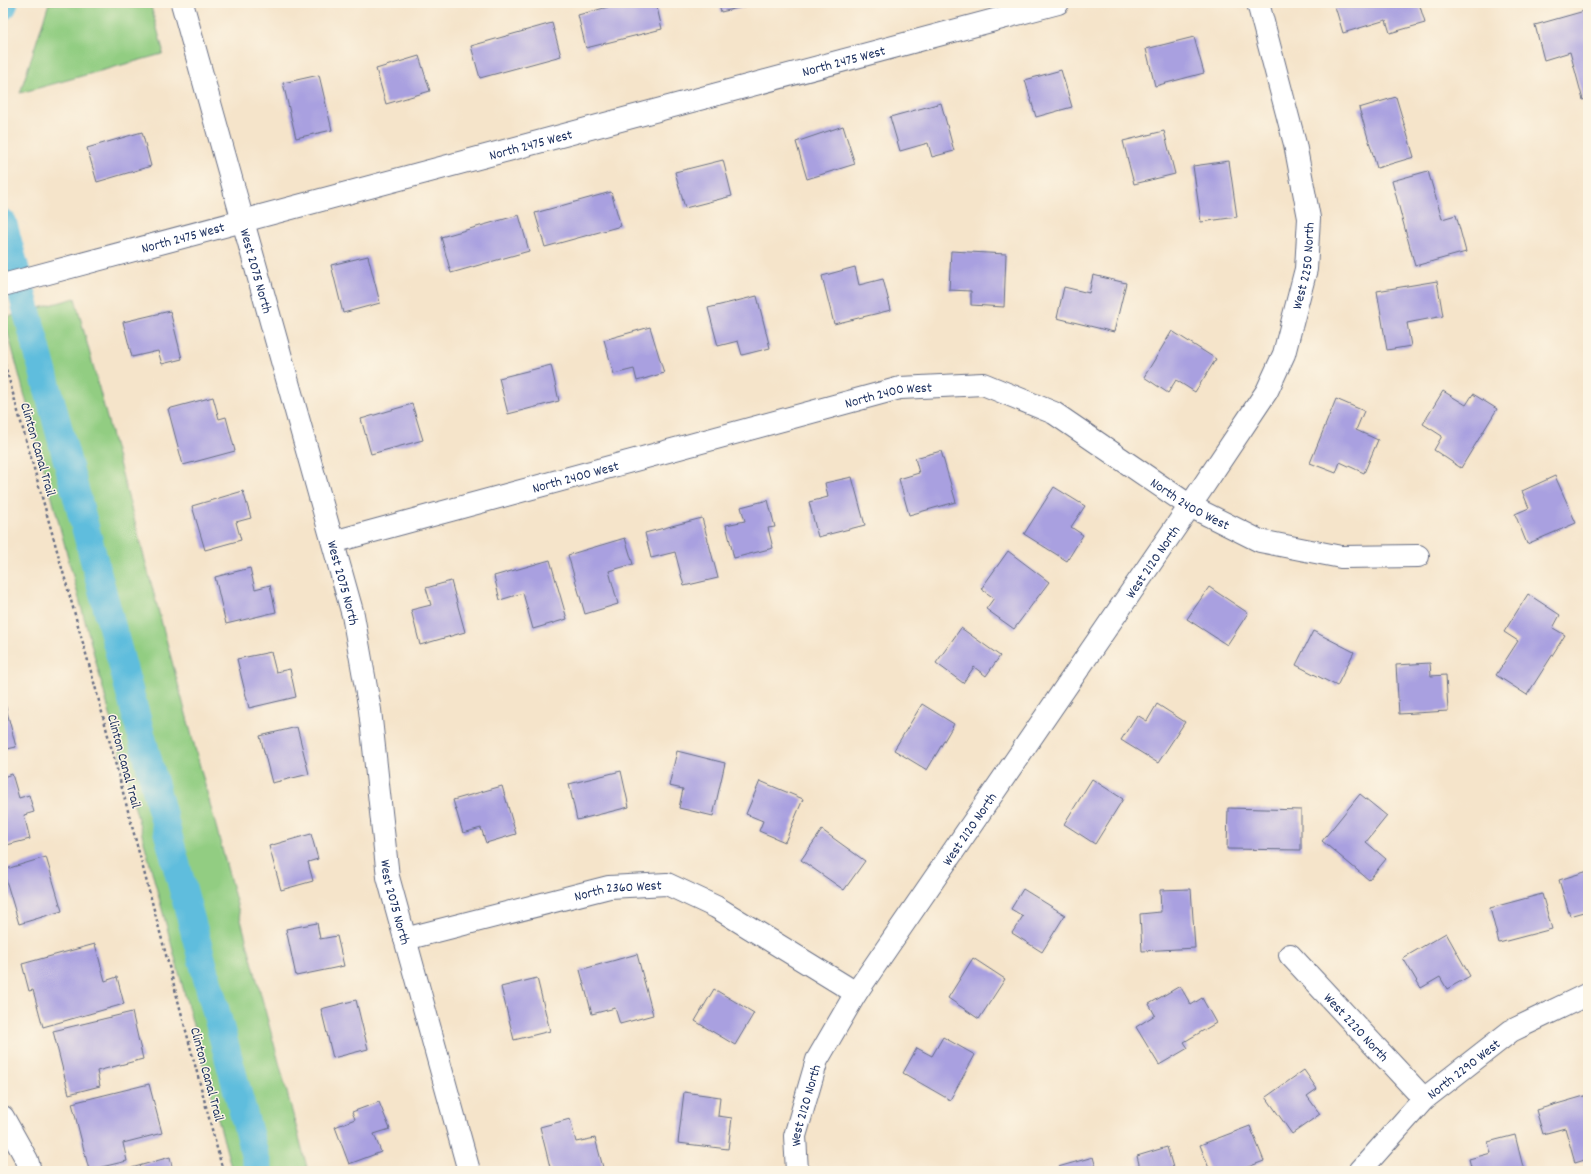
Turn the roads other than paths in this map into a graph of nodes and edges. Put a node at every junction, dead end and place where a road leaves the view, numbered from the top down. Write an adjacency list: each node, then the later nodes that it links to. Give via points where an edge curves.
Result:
1 (182, 3): 4 (street, West 2075 North)
2 (1058, 3): 4 (street, North 2475 West)
3 (1258, 3): 6 (street, West 2250 North, via 1295,144 1309,218 1306,269 1284,354 1266,391)
4 (244, 221): 5 (street, North 2475 West); 7 (street, West 2075 North)
5 (3, 285)
6 (1190, 506): 7 (street, North 2400 West, via 1054,413 983,384 900,388); 8 (street, North 2400 West, via 1260,541 1341,557); 11 (street, West 2120 North)
7 (333, 542): 9 (street, West 2075 North, via 353,615 370,710 388,877)
8 (1418, 556)
9 (405, 939): 11 (street, North 2360 West, via 608,888 667,884 716,907); 16 (street, West 2075 North)
10 (1290, 955): 13 (street, West 2220 North)
11 (856, 993): 17 (street, West 2120 North, via 817,1060 795,1136)
12 (1588, 994): 13 (street, North 2290 West, via 1511,1031)
13 (1424, 1099): 18 (street, North 2290 West)
14 (3, 1117): 15 (street, via 27,1160)
15 (30, 1171)
16 (469, 1171)
17 (797, 1171)
18 (1360, 1171)

